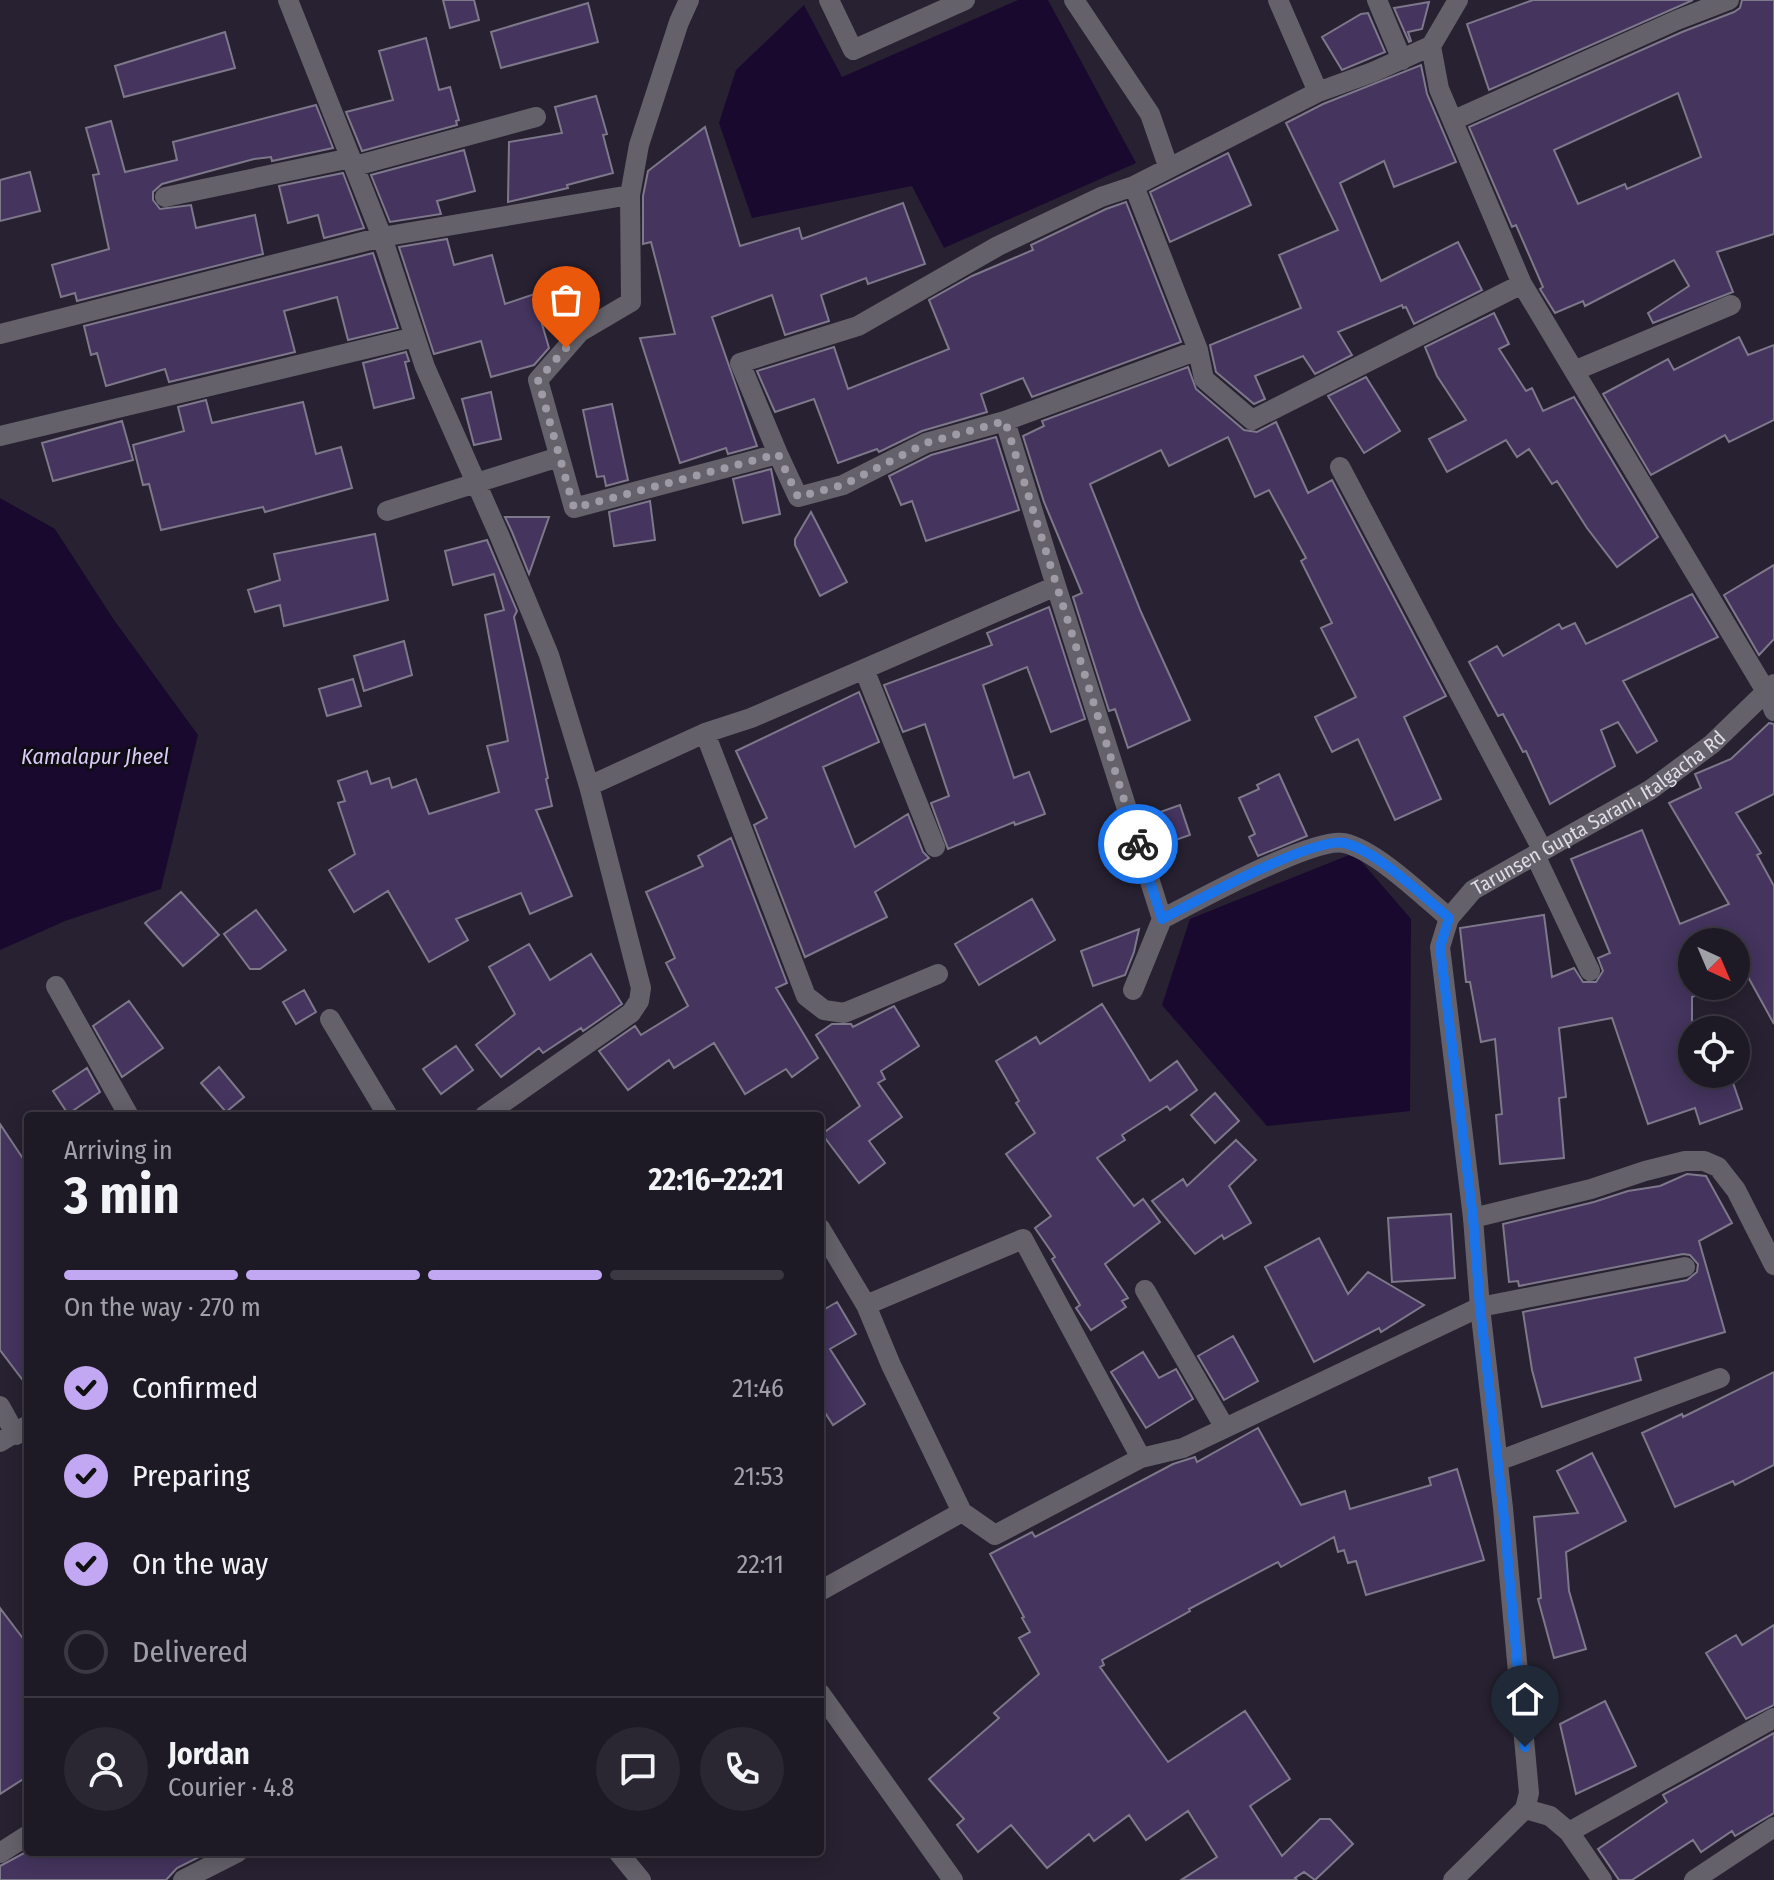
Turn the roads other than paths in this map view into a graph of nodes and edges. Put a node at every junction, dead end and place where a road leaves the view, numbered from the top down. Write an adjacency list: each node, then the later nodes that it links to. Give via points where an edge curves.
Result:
1 (288, 0): 15 (street)
2 (689, 0): 18 (street, via 639,145)
3 (829, 0): 9 (street, via 853,50)
4 (1074, 0): 16 (street, via 1150,114)
5 (1278, 0): 12 (street)
6 (1377, 0): 11 (street)
7 (1458, 0): 10 (street)
8 (1729, 0): 14 (street)
9 (962, 1)
10 (1431, 46): 11 (street); 14 (street, via 1439,89)
11 (1402, 60): 12 (street)
12 (1318, 92): 16 (street)
13 (536, 117): 15 (street)
14 (1454, 120): 21 (street)
15 (353, 162): 19 (street); 20 (street)
16 (1168, 166): 17 (street)
17 (1134, 186): 25 (street); 29 (street, via 998,246 858,326 740,363)
18 (630, 195): 20 (street); 30 (street, via 631,302 580,332 538,380)
19 (165, 197)
20 (382, 237): 23 (street); 24 (street)
21 (1522, 284): 25 (street, via 1252,420 1204,379); 26 (street)
22 (1731, 305): 26 (street)
23 (0, 334)
24 (415, 337): 28 (street); 32 (street)
25 (1198, 350): 27 (street)
26 (1574, 371): 36 (street)
27 (1005, 421): 29 (street, via 926,443 843,485 798,497); 34 (street)
28 (0, 436)
29 (778, 454): 30 (street, via 574,508)
30 (559, 457): 32 (street)
31 (1340, 467): 40 (street)
32 (475, 481): 33 (street); 38 (street, via 549,655)
33 (387, 511)
34 (1056, 586): 35 (street); 42 (street)
35 (864, 669): 37 (street); 39 (street)
36 (1772, 696): 40 (street, Tarunsen Gupta Sarani, Italgacha Rd, via 1650,790)
37 (705, 733): 38 (street); 44 (street, via 806,996 824,1010 844,1013)
38 (589, 786): 50 (street, via 641,988 639,1001 631,1013)
39 (935, 847)
40 (1539, 853): 41 (street, Tarunsen Gupta Sarani, Italgacha Rd, via 1473,890); 43 (street)
41 (1449, 918): 42 (street, via 1389,867 1343,843 1275,862); 51 (street, via 1440,947)
42 (1162, 919): 46 (street)
43 (1590, 971)
44 (938, 974)
45 (56, 986): 48 (street)
46 (1133, 990)
47 (330, 1019): 49 (street)
48 (127, 1112)
49 (386, 1112)
50 (490, 1112)
51 (1473, 1218): 53 (street, via 1685,1161 1704,1161 1732,1183); 57 (street)
52 (824, 1235): 56 (street)
53 (1774, 1265)
54 (1685, 1267): 57 (street)
55 (1145, 1290): 60 (street)
56 (866, 1305): 62 (street, via 1023,1239); 64 (street)
57 (1480, 1307): 60 (street); 63 (street)
58 (1720, 1378): 63 (street)
59 (0, 1406): 61 (street)
60 (1225, 1428): 62 (street, via 1183,1448)
61 (15, 1434)
62 (1141, 1458): 64 (street, via 995,1535)
63 (1498, 1461): 68 (street, via 1529,1793)
64 (962, 1512): 65 (street)
65 (824, 1589)
66 (824, 1699): 77 (street)
67 (1774, 1718): 70 (street)
68 (1525, 1809): 70 (street, via 1550,1816); 78 (street)
69 (1774, 1827): 80 (street)
70 (1569, 1832): 79 (street)
71 (24, 1838): 72 (street)
72 (0, 1853)
73 (227, 1856): 75 (street)
74 (621, 1856): 76 (street)
75 (183, 1880)
76 (641, 1880)
77 (953, 1880)
78 (1453, 1880)
79 (1602, 1880)
80 (1694, 1880)

